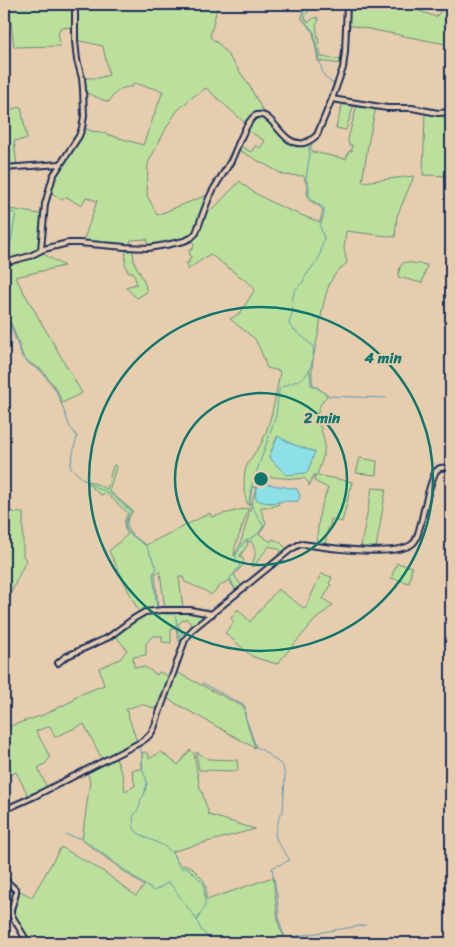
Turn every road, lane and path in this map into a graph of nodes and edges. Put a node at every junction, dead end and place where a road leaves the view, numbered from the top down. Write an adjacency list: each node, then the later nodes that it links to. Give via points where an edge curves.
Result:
1 (75, 4): 5 (street, via 75,41 84,90 84,116 81,131)
2 (347, 4): 3 (street, via 345,57)
3 (332, 99): 4 (street, via 387,108); 9 (street, via 319,131 311,141 293,142 266,117 253,117 211,193 196,233 190,239 148,248 76,243)
4 (451, 112)
5 (60, 164): 6 (street); 8 (street)
6 (49, 165): 7 (street); 8 (street)
7 (4, 168)
8 (54, 173): 9 (street, via 45,204)
9 (41, 250): 10 (street)
10 (4, 263)
11 (451, 467): 12 (street, via 436,471 412,545 371,551 298,545)
12 (212, 614): 13 (street, via 190,610 140,614 109,637); 14 (street, via 185,640 150,737)
13 (58, 663)
14 (4, 810)
15 (4, 879): 16 (street, via 16,890 11,910)
16 (28, 943)

